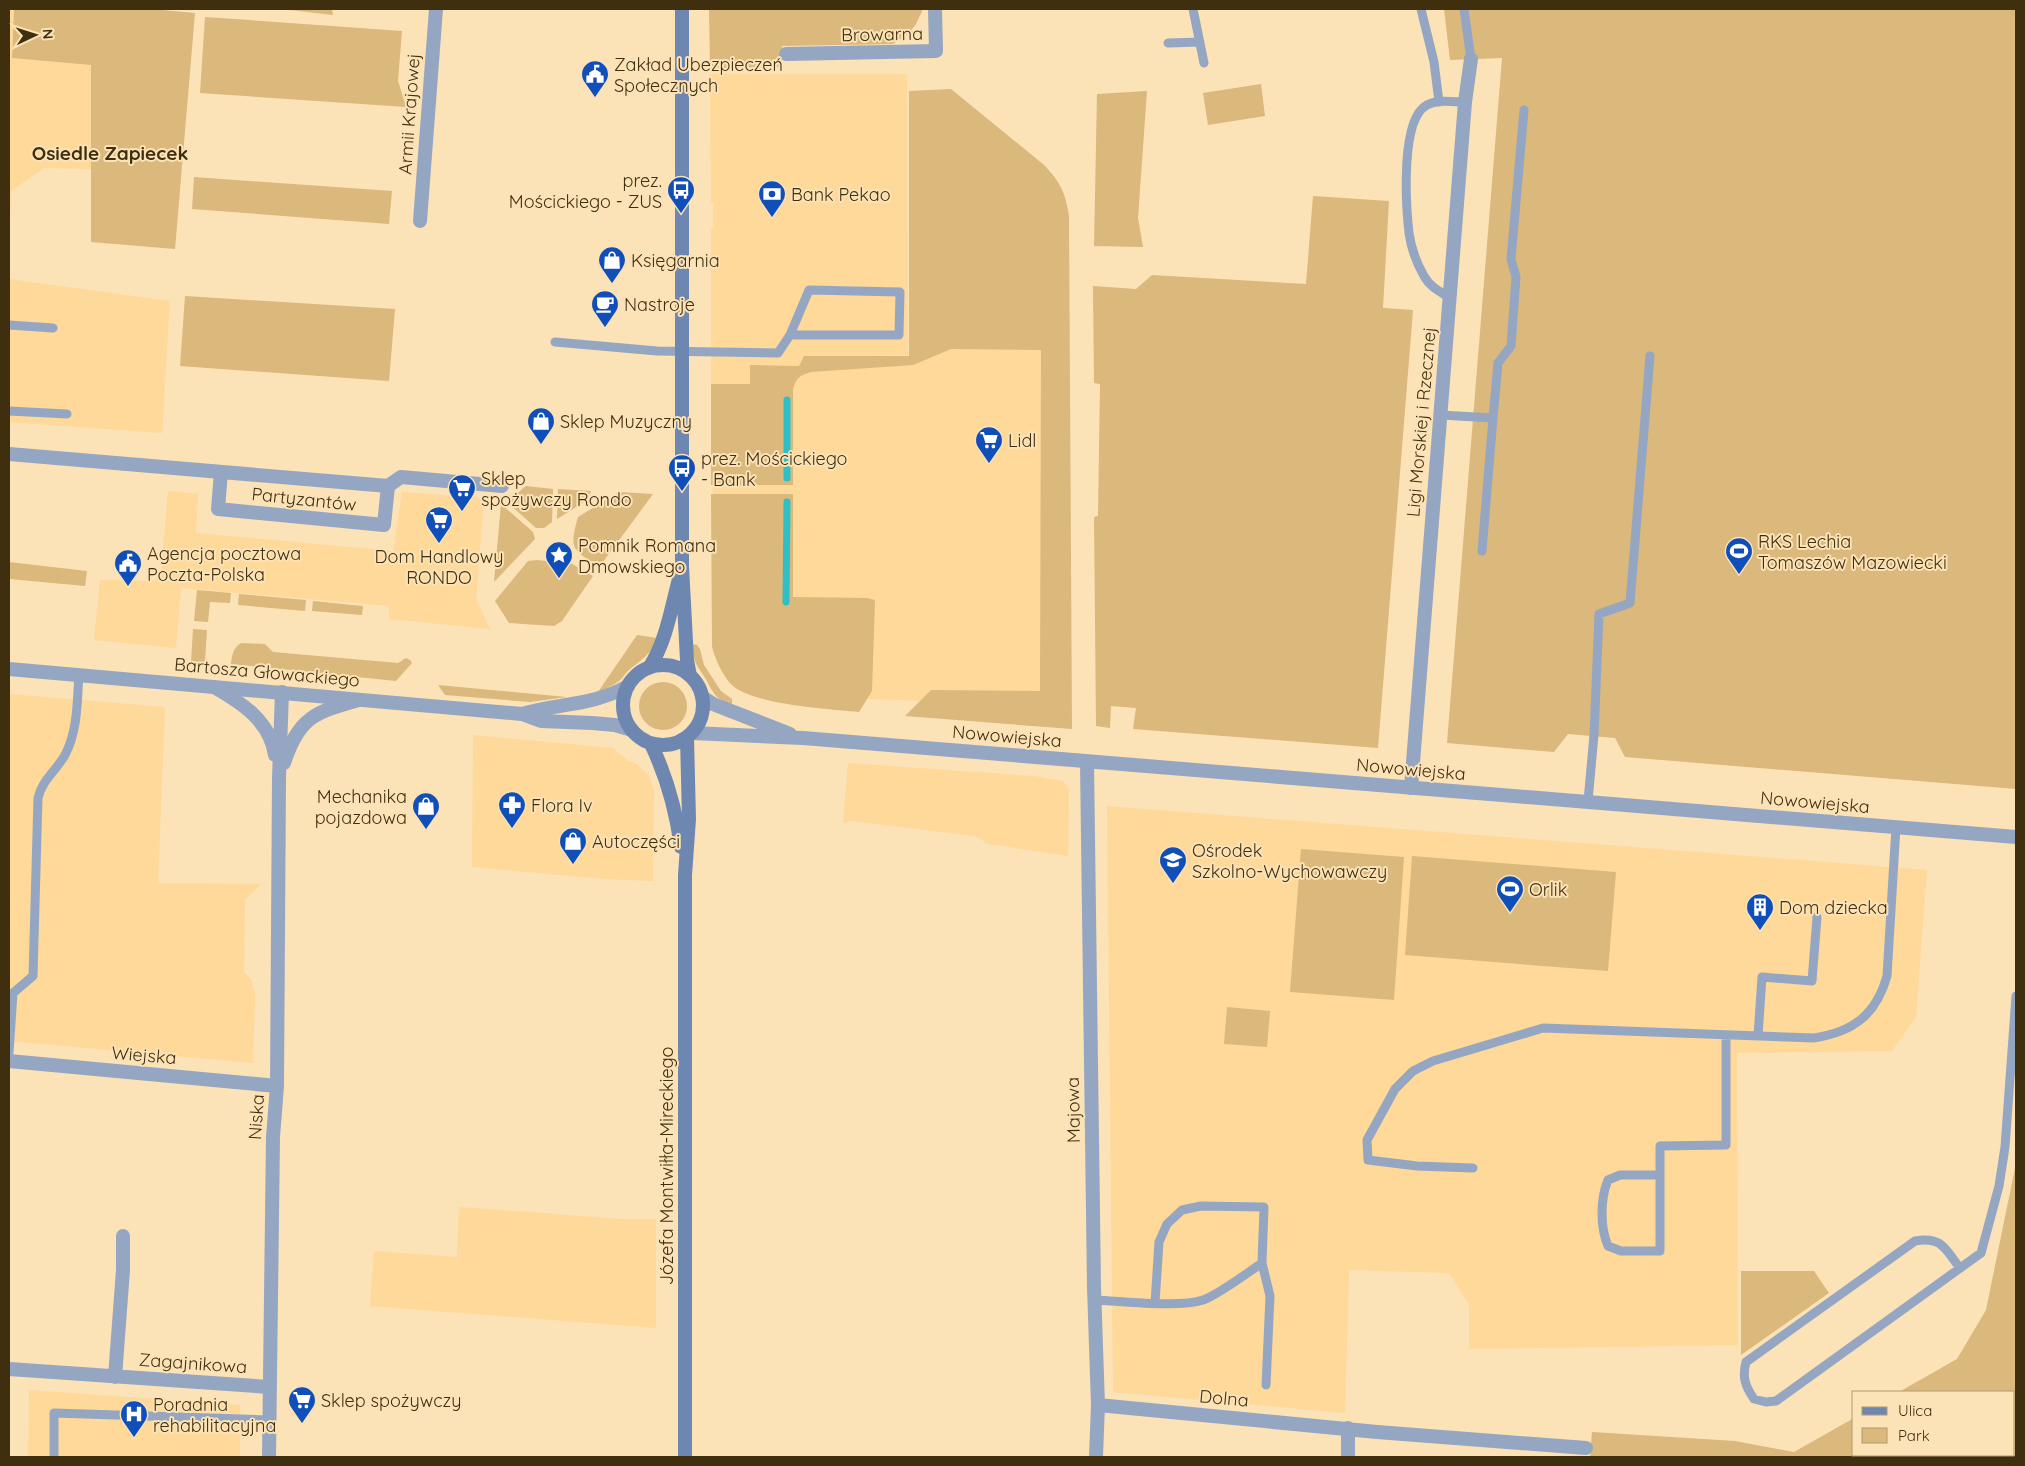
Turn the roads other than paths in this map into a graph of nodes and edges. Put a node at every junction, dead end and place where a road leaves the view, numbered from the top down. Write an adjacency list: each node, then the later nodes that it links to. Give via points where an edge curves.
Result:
1 (436, 9): 15 (street, Armii Krajowej)
2 (682, 9): 21 (main road)
3 (935, 9): 9 (street, Browarna, via 936,51)
4 (1193, 9): 7 (lane)
5 (1421, 9): 12 (lane, via 1434,62)
6 (1464, 9): 10 (lane)
7 (1200, 42): 8 (lane); 11 (lane)
8 (1168, 43)
9 (786, 54)
10 (1470, 59): 13 (street, Ligi Morskiej i Rzecznej)
11 (1204, 63)
12 (1439, 102): 13 (lane); 16 (lane, via 1426,105 1416,115 1410,130 1407,206 1410,234 1423,275 1431,286)
13 (1465, 102): 16 (street, Ligi Morskiej i Rzecznej)
14 (1524, 110): 26 (lane, via 1511,259 1516,277 1511,346 1498,363)
15 (420, 221)
16 (1450, 298): 25 (street, Ligi Morskiej i Rzecznej)
17 (9, 325): 18 (lane)
18 (53, 328)
19 (790, 335): 19 (lane, via 899,335 900,292 809,290); 21 (lane, via 778,353)
20 (555, 342): 21 (lane)
21 (682, 353): 32 (main road)
22 (1650, 356): 50 (lane, via 1630,603 1599,614)
23 (9, 411): 24 (lane)
24 (67, 414)
25 (1440, 415): 26 (lane); 49 (street, Ligi Morskiej i Rzecznej)
26 (1493, 418): 31 (lane)
27 (9, 454): 28 (street, Partyzantów)
28 (221, 472): 29 (street, Partyzantów); 29 (street, Partyzantów, via 218,509 384,525)
29 (388, 486): 30 (street, Partyzantów, via 401,477)
30 (502, 486)
31 (1482, 551)
32 (682, 566): 33 (main road, via 657,656); 36 (main road)
33 (649, 668): 36 (main road, via 671,666); 38 (main road)
34 (9, 669): 35 (street, Bartosza Głowackiego)
35 (79, 674): 37 (street, Bartosza Głowackiego); 58 (lane, via 72,740 64,757 44,782 38,798 33,976 14,993)
36 (690, 676): 40 (main road)
37 (213, 686): 39 (street, Bartosza Głowackiego); 48 (street, Niska, via 252,712 265,726 274,747)
38 (628, 686): 42 (street, Bartosza Głowackiego, via 589,702); 43 (main road, via 623,702 624,714)
39 (282, 692): 41 (street, Bartosza Głowackiego); 48 (street, Niska)
40 (702, 696): 44 (main road, via 701,718); 45 (street, Nowowiejska, via 713,704)
41 (360, 700): 42 (street, Bartosza Głowackiego); 48 (street, Niska, via 314,715 300,728)
42 (522, 714): 43 (street, Bartosza Głowackiego, via 541,721 615,725)
43 (632, 730): 46 (main road)
44 (689, 736): 45 (street, Nowowiejska); 46 (main road, via 667,745); 53 (main road, Józefa Montwiłła-Mireckiego)
45 (803, 738): 47 (street, Nowowiejska)
46 (651, 744): 53 (main road, Józefa Montwiłła-Mireckiego, via 667,779)
47 (1087, 762): 49 (street, Nowowiejska); 66 (street, Majowa)
48 (279, 778): 60 (street, Niska)
49 (1411, 788): 50 (street, Nowowiejska)
50 (1588, 801): 51 (street, Nowowiejska)
51 (1896, 827): 52 (street, Nowowiejska); 57 (lane, via 1887,976 1872,1009 1856,1025 1835,1035 1814,1038)
52 (2016, 837)
53 (685, 875): 78 (main road, Józefa Montwiłła-Mireckiego)
54 (1817, 917): 57 (lane, via 1812,981 1762,977)
55 (2016, 996): 65 (lane, via 2005,1148 1999,1186 1981,1253)
56 (1726, 1035): 57 (lane); 61 (lane, via 1543,1028 1433,1061 1413,1071 1395,1089 1367,1140 1368,1160); 62 (lane, via 1726,1145 1660,1146)
57 (1758, 1036)
58 (9, 1053)
59 (9, 1061): 60 (street, Wiejska)
60 (277, 1086): 71 (street, Niska, via 273,1138)
61 (1474, 1168)
62 (1660, 1174): 62 (lane, via 1660,1251 1622,1251 1608,1246 1603,1234 1603,1192 1608,1180 1620,1175)
63 (123, 1236): 69 (street, Zagajnikowa)
64 (1262, 1263): 67 (lane, via 1204,1300); 67 (lane, via 1264,1207 1201,1206 1182,1210 1166,1224 1159,1242); 70 (lane, via 1270,1296)
65 (1960, 1268): 65 (lane, via 1776,1401 1754,1399 1746,1388 1743,1374 1746,1362 1915,1241 1928,1239 1940,1242)
66 (1095, 1300): 67 (lane); 72 (street, Majowa)
67 (1155, 1302)
68 (9, 1369): 69 (street, Zagajnikowa)
69 (115, 1377): 71 (street, Zagajnikowa)
70 (1266, 1385)
71 (269, 1387): 73 (street, Niska)
72 (1098, 1405): 74 (street, Dolna); 79 (street, Majowa)
73 (269, 1420): 76 (lane, via 54,1413); 77 (street, Niska)
74 (1348, 1428): 75 (street, Dolna); 80 (street)
75 (1586, 1448)
76 (54, 1457)
77 (269, 1457)
78 (685, 1457)
79 (1096, 1457)
80 (1348, 1457)

